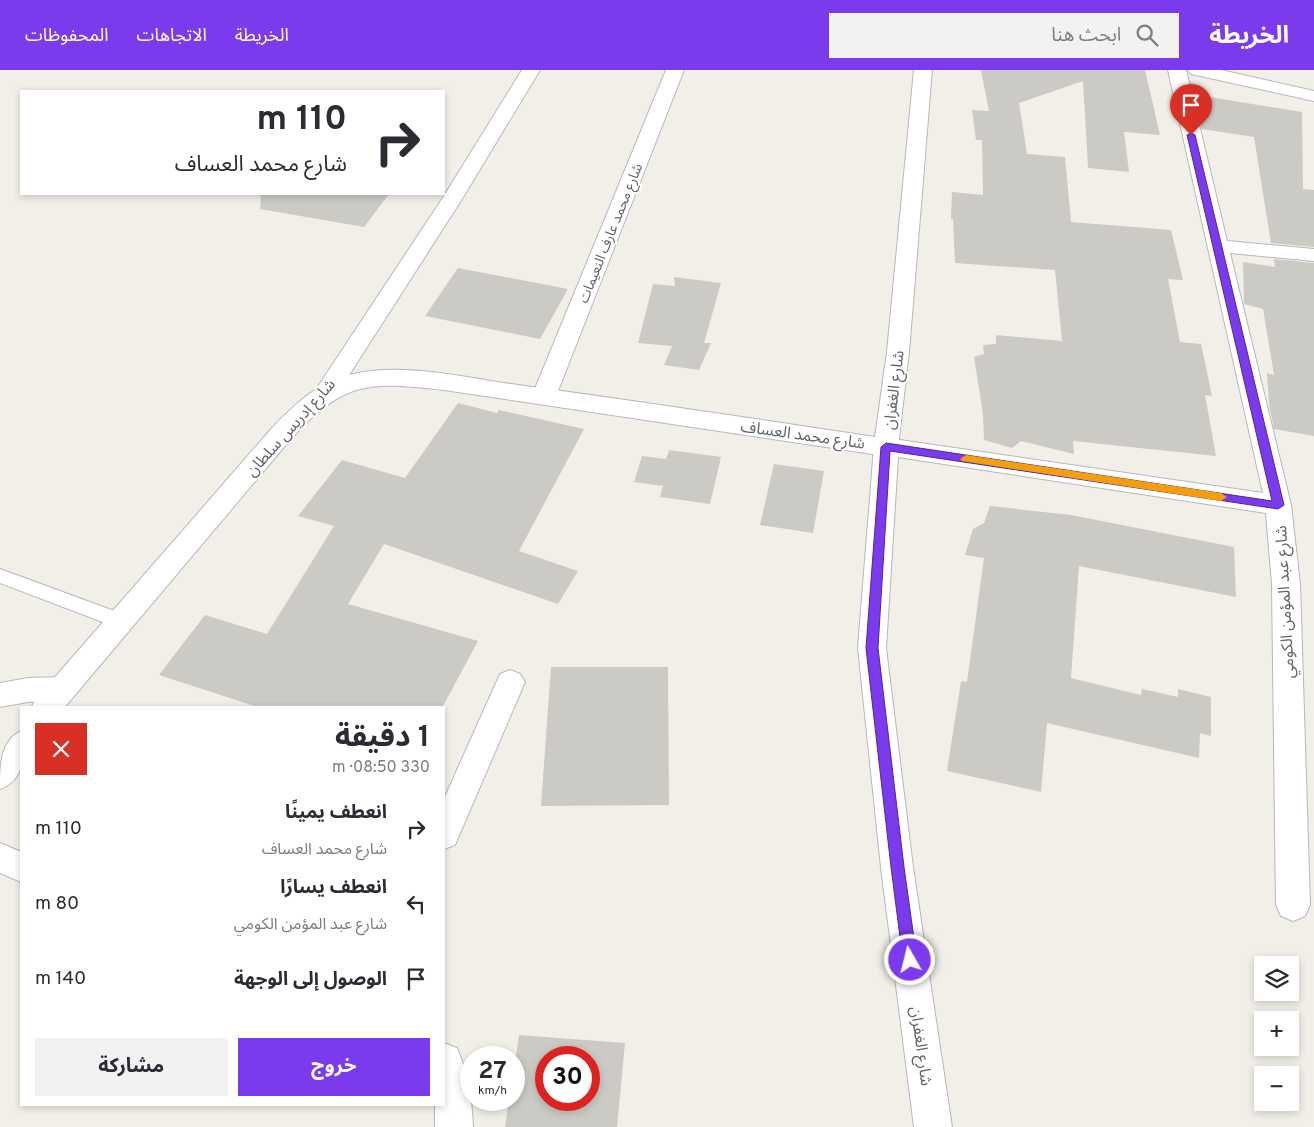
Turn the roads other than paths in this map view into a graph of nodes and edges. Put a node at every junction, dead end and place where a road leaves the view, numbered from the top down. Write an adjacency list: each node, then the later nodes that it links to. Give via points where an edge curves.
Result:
1 (531, 70): 9 (street, شارع إدريس سلطان, via 452,200)
2 (675, 70): 10 (street, شارع محمد عارف النعيمات)
3 (924, 70): 11 (street, شارع الغفران)
4 (1177, 70): 7 (street, شارع عبد المؤمن الكومي)
5 (1197, 70): 6 (street)
6 (1314, 96)
7 (1217, 246): 8 (street); 12 (street, شارع عبد المؤمن الكومي)
8 (1314, 255)
9 (327, 390): 10 (street, شارع محمد العساف, via 367,379 405,378); 14 (street, شارع إدريس سلطان, via 281,434)
10 (544, 396): 11 (street, شارع محمد العساف)
11 (886, 447): 12 (street, شارع محمد العساف); 26 (street, شارع الغفران, via 872,648 897,867)
12 (1278, 505): 23 (street, شارع عبد المؤمن الكومي, via 1286,584)
13 (0, 576): 14 (lane)
14 (121, 621): 17 (street, شارع إدريس سلطان)
15 (510, 682): 20 (street)
16 (0, 695): 17 (street, via 28,690)
17 (54, 698)
18 (20, 746): 19 (street)
19 (0, 776)
20 (445, 833)
21 (0, 858): 22 (street)
22 (20, 867)
23 (1293, 905)
24 (445, 1065): 25 (street, via 453,1097)
25 (454, 1127)
26 (934, 1127)

